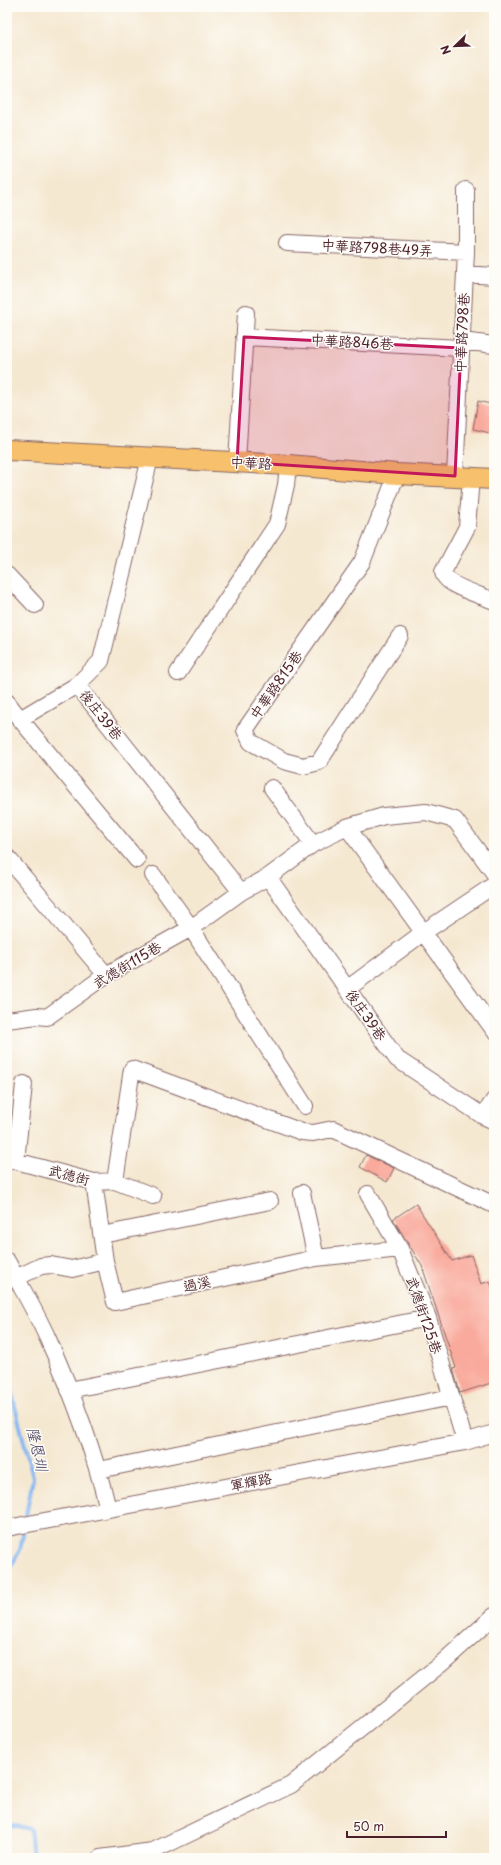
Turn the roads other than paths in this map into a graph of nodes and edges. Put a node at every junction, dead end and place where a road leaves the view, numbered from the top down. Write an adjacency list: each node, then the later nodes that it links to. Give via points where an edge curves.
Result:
1 (466, 190): 3 (street, 中華路798巷)
2 (287, 243): 3 (street, 中華路798巷49弄)
3 (466, 252): 4 (street, 中華路798巷)
4 (465, 274): 5 (street); 8 (street, 中華路798巷)
5 (494, 276)
6 (246, 313): 7 (street)
7 (244, 336): 8 (street, 中華路846巷); 12 (street)
8 (462, 344): 9 (street, 中華路846巷); 15 (street, 中華路798巷)
9 (494, 345)
10 (7, 450): 11 (main road, 中華路)
11 (150, 458): 12 (main road, 中華路); 22 (street, 後庄39巷, via 101,660)
12 (237, 462): 13 (main road, 中華路)
13 (288, 465): 14 (main road, 中華路); 21 (street, via 277,524)
14 (397, 474): 15 (main road, 中華路); 20 (street, 中華路815巷, via 362,562 245,730 251,742 284,761 302,766 319,762)
15 (463, 477): 16 (main road, 中華路); 18 (street, 中華路798巷, via 467,527 443,572 444,577 450,583)
16 (494, 479)
17 (7, 576): 19 (street)
18 (494, 601)
19 (35, 604)
20 (400, 636)
21 (178, 673)
22 (77, 685): 24 (street); 34 (street, 後庄39巷)
23 (7, 702): 24 (street)
24 (20, 719): 29 (street)
25 (272, 788): 27 (street)
26 (347, 827): 27 (street); 30 (street, via 384,816 426,812 455,820); 36 (street)
27 (313, 844): 32 (street)
28 (7, 857): 37 (street)
29 (137, 860)
30 (494, 873)
31 (153, 875): 35 (street)
32 (268, 877): 34 (street); 38 (street, 後庄39巷)
33 (494, 885): 36 (street)
34 (241, 892): 35 (street, 武德街115巷)
35 (191, 928): 37 (street, 武德街115巷); 43 (street)
36 (424, 932): 38 (street); 40 (street)
37 (106, 975): 39 (street, 武德街115巷, via 47,1017)
38 (347, 989): 44 (street, 後庄39巷, via 397,1059)
39 (7, 1020)
40 (494, 1030)
41 (24, 1084): 45 (street)
42 (494, 1100): 44 (street)
43 (305, 1106)
44 (489, 1119)
45 (11, 1160): 47 (street, 武德街)
46 (115, 1181): 47 (street, 武德街); 50 (street, 武德街); 52 (street, via 132,1069 302,1132 313,1133 333,1129)
47 (94, 1182): 53 (street, 過溪)
48 (302, 1193): 55 (street)
49 (368, 1194): 54 (street, 武德街125巷)
50 (153, 1196)
51 (270, 1201): 53 (street)
52 (494, 1205)
53 (102, 1235): 56 (street, 過溪)
54 (400, 1249): 55 (street, 過溪); 59 (street, 武德街125巷)
55 (316, 1258): 56 (street, 過溪, via 115,1302)
56 (105, 1260): 58 (street, via 72,1269 41,1266)
57 (7, 1261): 58 (street)
58 (16, 1278): 60 (street, via 48,1338)
59 (428, 1318): 60 (street); 61 (street, 武德街125巷)
60 (69, 1390): 64 (street)
61 (451, 1397): 63 (street, 武德街125巷); 64 (street)
62 (494, 1433): 63 (street, 軍輝路)
63 (465, 1442): 65 (street, 軍輝路)
64 (98, 1470): 65 (street)
65 (108, 1508): 66 (street, 軍輝路)
66 (7, 1528)
67 (494, 1616): 68 (street, via 442,1663 291,1785 153,1851)
68 (100, 1858)

